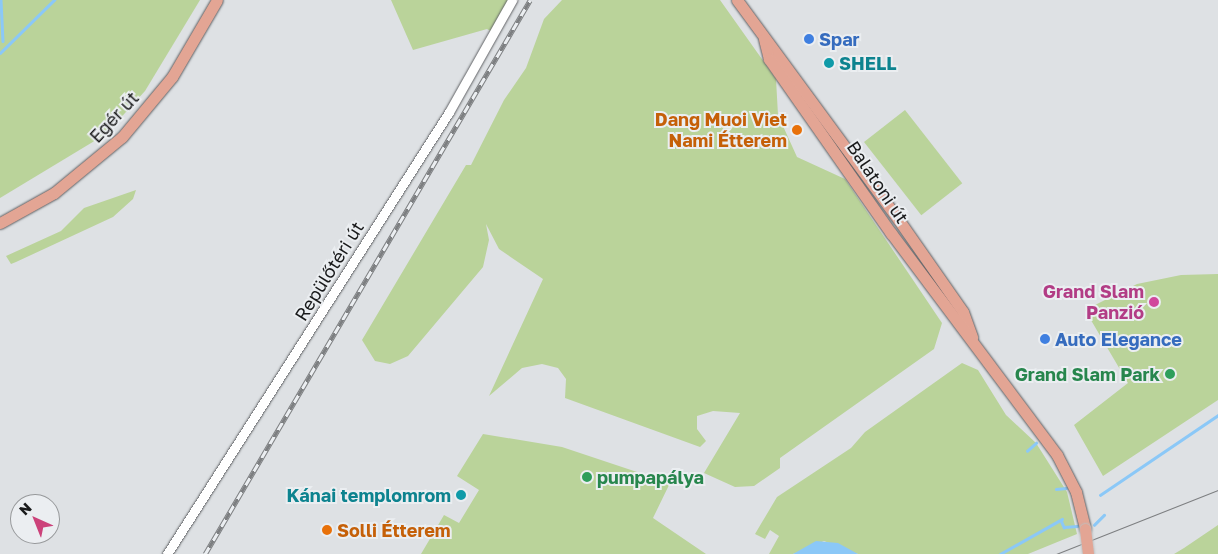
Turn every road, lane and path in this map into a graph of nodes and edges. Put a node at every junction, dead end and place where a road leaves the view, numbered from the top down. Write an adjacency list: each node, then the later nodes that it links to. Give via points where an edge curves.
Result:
1 (217, 0): 4 (main road, Egér út, via 172,77 122,137 54,193)
2 (512, 0): 5 (street, Repülőtéri út, via 449,112)
3 (737, 0): 6 (main road, Balatoni út, bridge, via 764,39 769,59 957,325 973,339 1065,468 1085,529)
4 (0, 222)
5 (167, 554)
6 (1088, 554)

